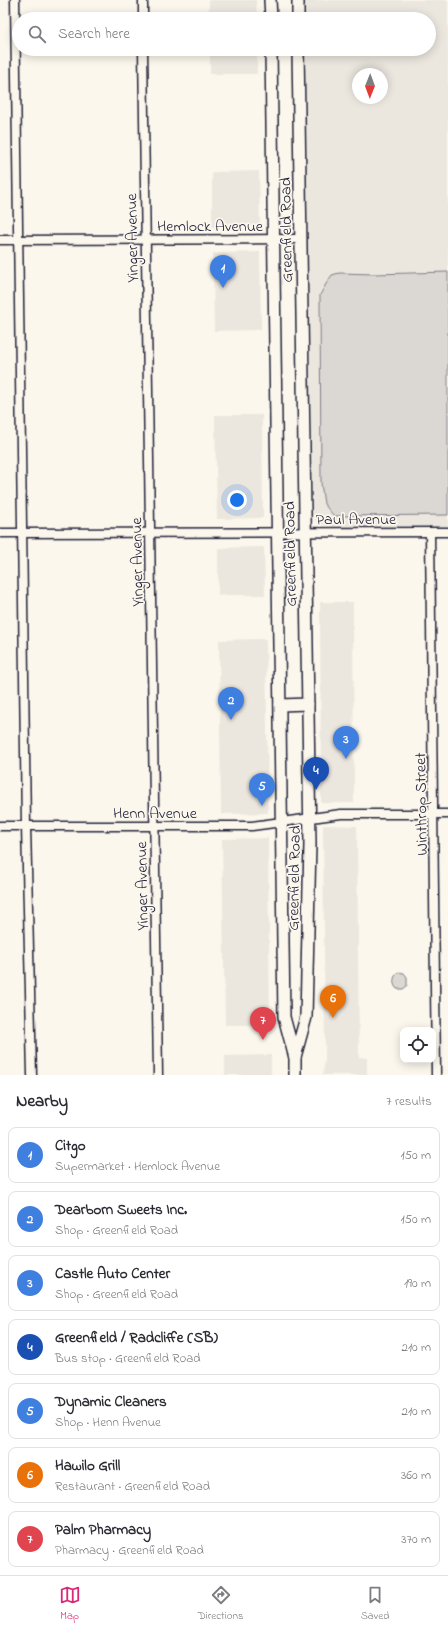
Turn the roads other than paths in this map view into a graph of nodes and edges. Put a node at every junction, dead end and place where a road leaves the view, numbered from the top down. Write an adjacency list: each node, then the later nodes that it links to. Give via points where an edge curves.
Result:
1 (15, 0): 5 (street)
2 (143, 0): 6 (street)
3 (270, 0): 7 (main road)
4 (298, 0): 8 (main road)
5 (15, 12)
6 (143, 12)
7 (271, 12)
8 (298, 12)
9 (16, 56): 17 (street)
10 (143, 56): 13 (street, Yinger Avenue)
11 (271, 56): 14 (main road, Greenfield Road)
12 (298, 56): 15 (main road, Greenfield Road)
13 (145, 239): 14 (street, Hemlock Avenue); 17 (street, Hemlock Avenue); 18 (street, Yinger Avenue)
14 (274, 239): 15 (street, Hemlock Avenue); 19 (main road, Greenfield Road)
15 (301, 239): 20 (main road, Greenfield Road)
16 (0, 240): 17 (street, Hemlock Avenue)
17 (19, 240): 24 (street)
18 (150, 532): 19 (street, Paul Avenue); 24 (street, Paul Avenue); 33 (street, Yinger Avenue)
19 (278, 532): 20 (street, Paul Avenue); 25 (main road, Greenfield Road)
20 (305, 532): 21 (street, Paul Avenue); 26 (main road, Greenfield Road)
21 (430, 532): 22 (street, Paul Avenue); 27 (street, Winthrop Street)
22 (448, 532)
23 (0, 533): 24 (street, Paul Avenue)
24 (23, 533): 32 (street)
25 (280, 704): 26 (main road); 30 (main road, Greenfield Road)
26 (308, 704): 29 (main road, Greenfield Road)
27 (434, 814): 28 (street, Henn Avenue); 29 (street, Henn Avenue, via 341,814); 38 (street, Winthrop Street)
28 (448, 814)
29 (309, 817): 30 (street, Henn Avenue); 34 (main road, Greenfield Road, via 306,1017)
30 (282, 822): 33 (street, Henn Avenue, via 252,826); 34 (main road, Greenfield Road, via 284,1017)
31 (0, 826): 32 (street, Henn Avenue)
32 (26, 826): 33 (street, Henn Avenue); 35 (street)
33 (154, 826): 36 (street, Yinger Avenue)
34 (295, 1058): 37 (main road, Greenfield Road)
35 (32, 1075)
36 (158, 1075)
37 (295, 1075)
38 (436, 1075)

